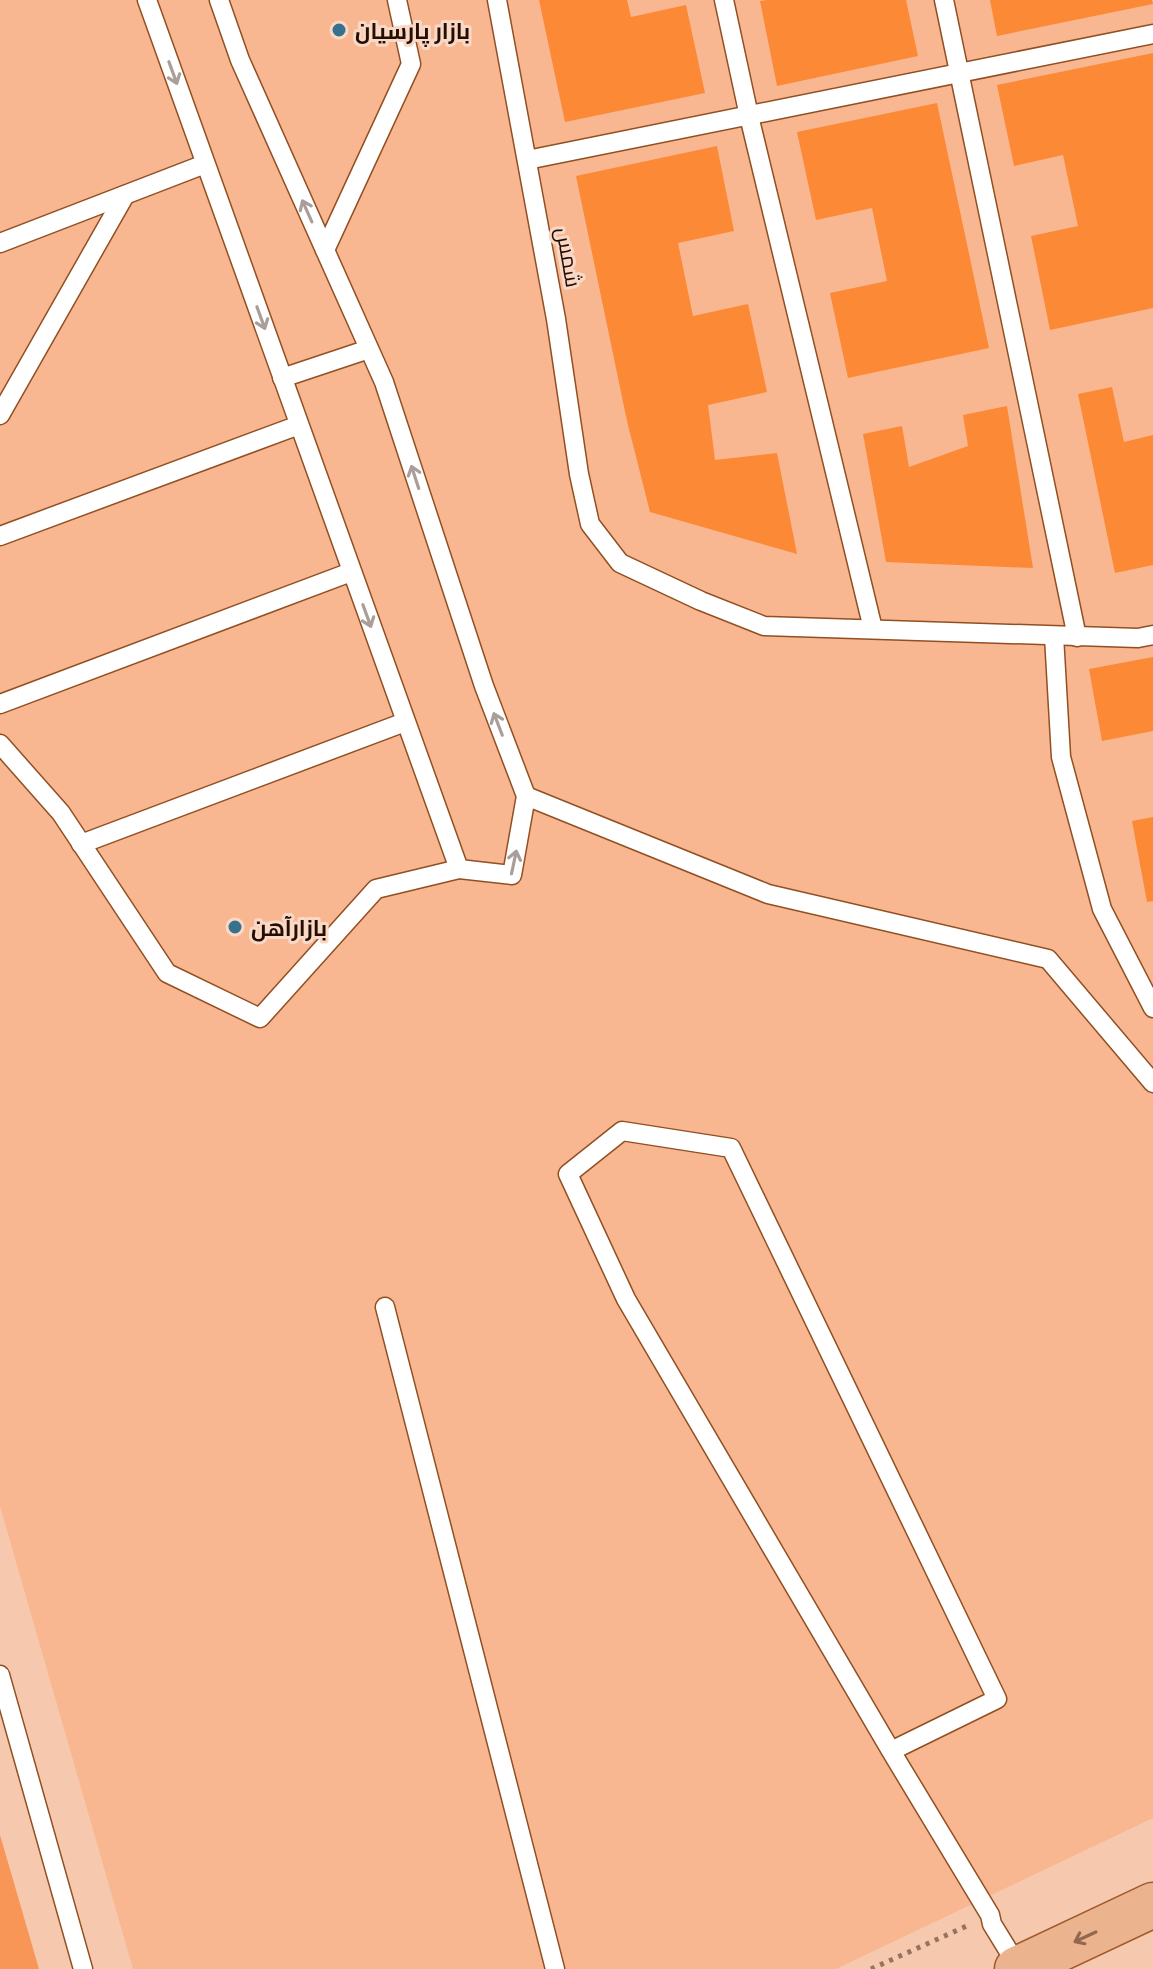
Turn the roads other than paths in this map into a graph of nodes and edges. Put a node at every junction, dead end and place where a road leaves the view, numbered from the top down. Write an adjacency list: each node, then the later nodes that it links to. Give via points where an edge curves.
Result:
1 (147, 0): 11 (lane, one-way to 11)
2 (219, 0): 14 (lane, one-way to 2, via 240,60)
3 (397, 0): 14 (lane, via 411,64)
4 (497, 0): 10 (lane, شمس)
5 (724, 0): 9 (lane)
6 (944, 0): 8 (lane)
7 (1153, 34): 8 (lane)
8 (959, 73): 9 (lane); 24 (lane)
9 (749, 116): 10 (lane); 21 (lane)
10 (527, 160): 21 (lane, شمس, via 590,524 620,563 764,626)
11 (205, 164): 12 (lane); 16 (lane, one-way to 16)
12 (125, 195): 13 (lane); 17 (lane)
13 (0, 243)
14 (325, 250): 15 (lane)
15 (369, 349): 16 (lane); 28 (lane, one-way to 15)
16 (282, 378): 18 (lane)
17 (0, 415)
18 (299, 425): 19 (lane); 20 (lane)
19 (0, 536)
20 (351, 572): 25 (lane); 26 (lane, one-way to 26)
21 (873, 629): 23 (lane)
22 (1153, 635): 24 (lane)
23 (1054, 636): 24 (lane); 31 (lane, via 1061,757 1102,909)
24 (1077, 637)
25 (0, 704)
26 (405, 722): 29 (lane); 30 (lane)
27 (0, 744): 29 (lane)
28 (526, 796): 30 (lane, one-way to 28, via 512,875); 32 (lane, via 768,894 1048,959)
29 (81, 844): 30 (lane, via 167,973 260,1018 376,889)
30 (459, 869)
31 (1153, 1008)
32 (1153, 1083)
33 (385, 1307): 38 (lane)
34 (0, 1675): 37 (lane)
35 (891, 1751): 35 (lane, via 626,1299 568,1174 622,1131 731,1148 997,1699); 39 (lane)
36 (1153, 1905): 39 (main road, one-way to 39)
37 (83, 1969)
38 (555, 1969)
39 (1018, 1969)

